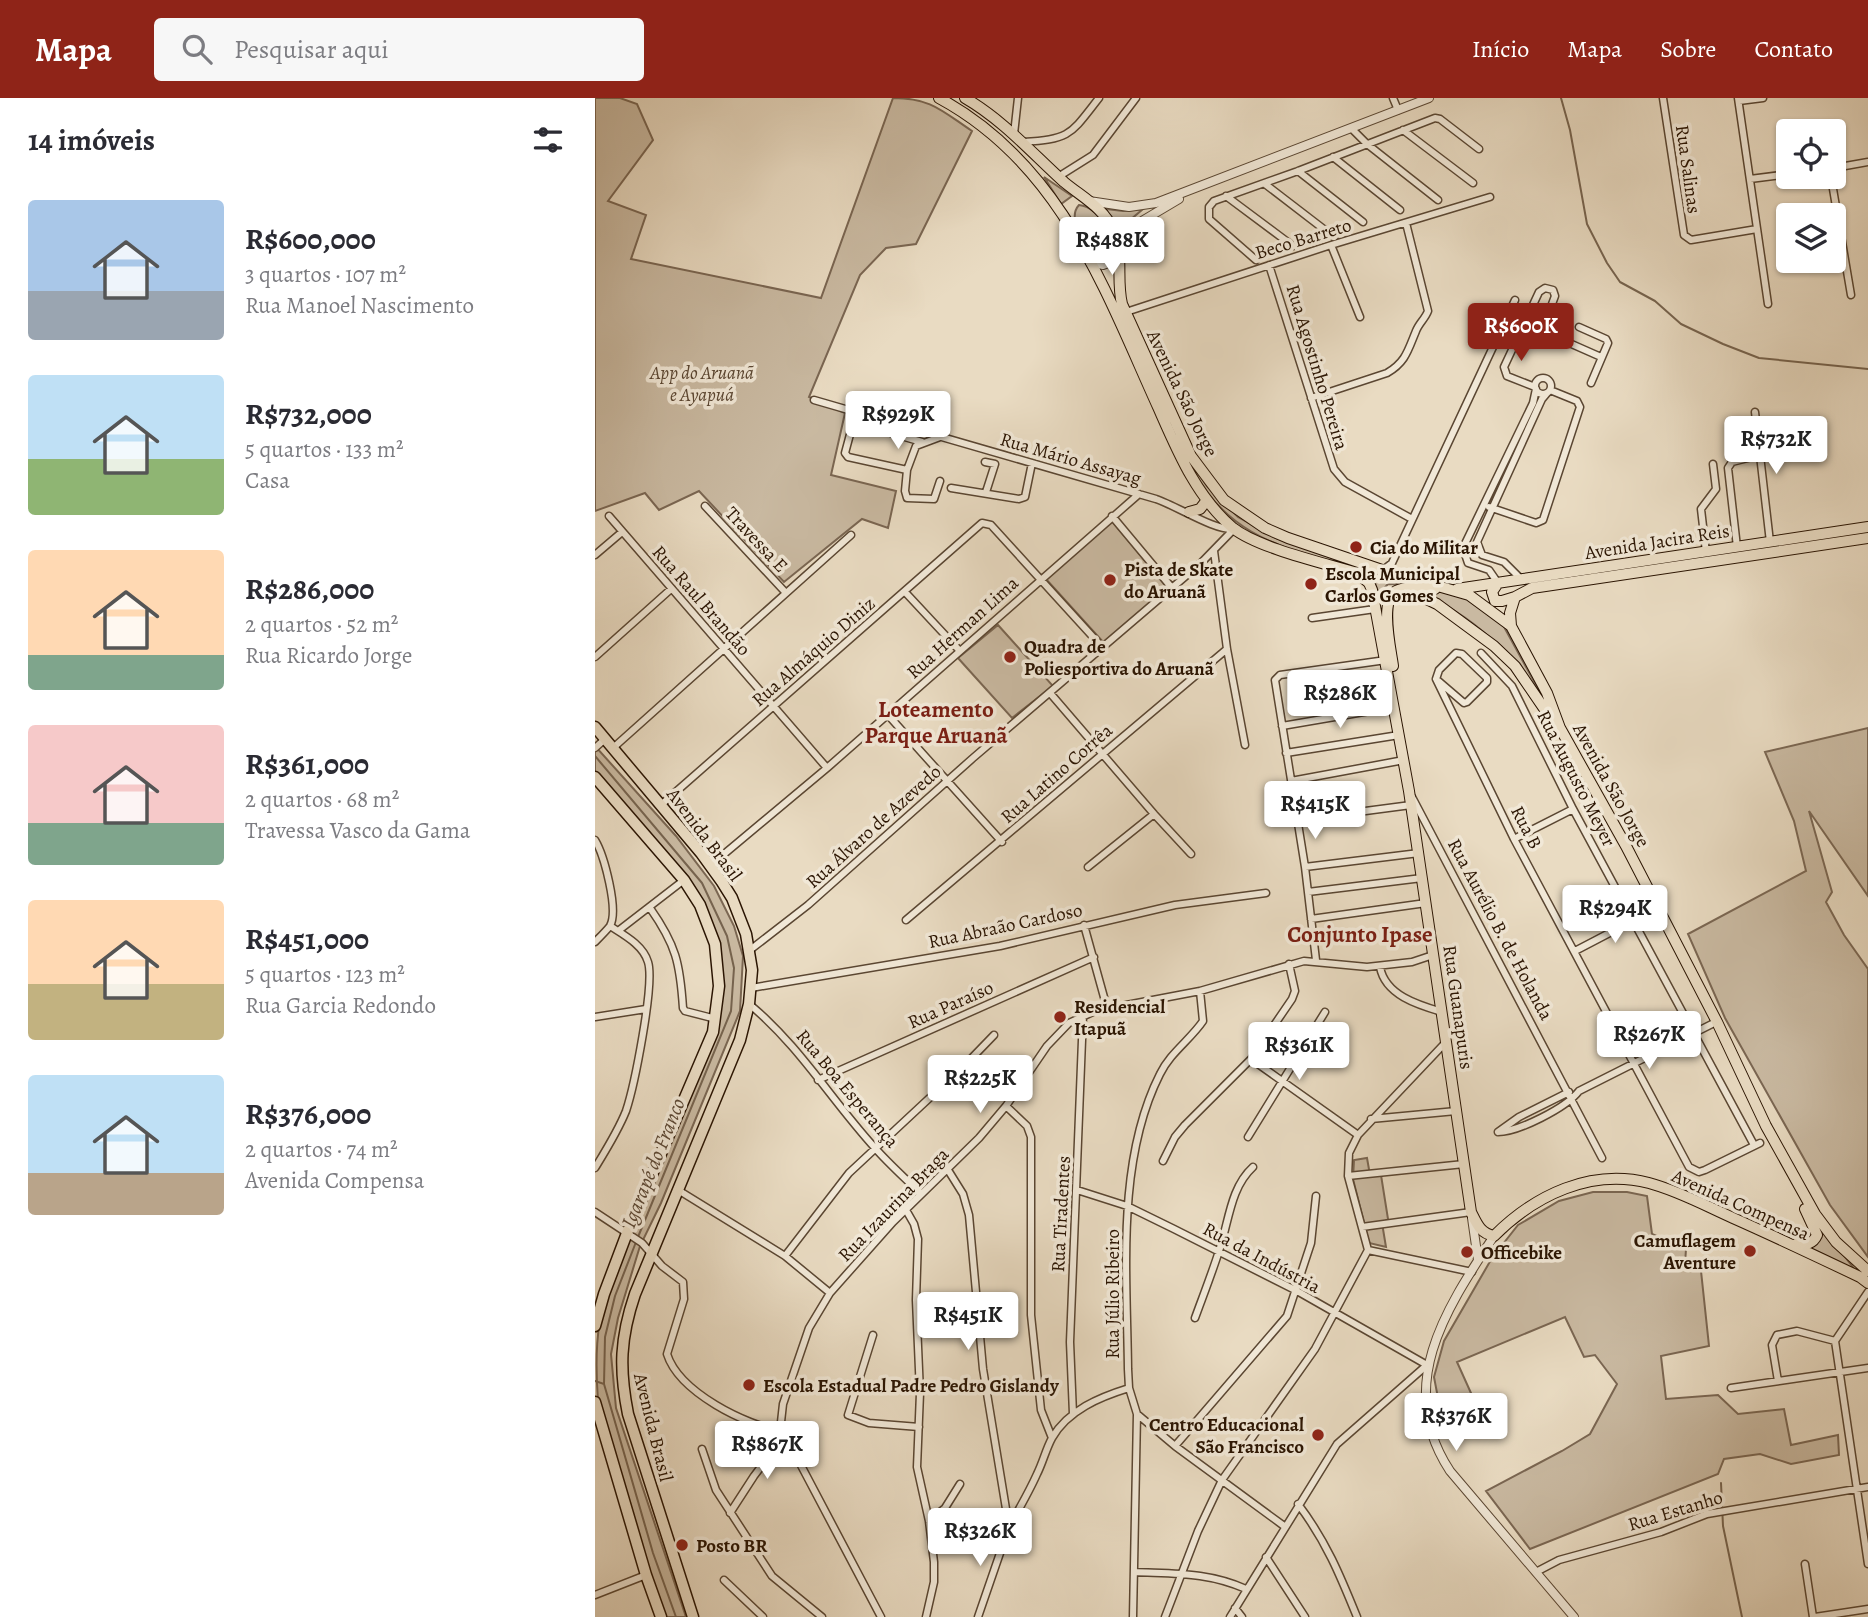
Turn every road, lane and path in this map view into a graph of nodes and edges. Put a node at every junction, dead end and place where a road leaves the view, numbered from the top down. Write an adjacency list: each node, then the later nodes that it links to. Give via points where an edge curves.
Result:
1 (939, 98): 42 (main road, Avenida São Jorge, via 988,130 1029,167)
2 (965, 98): 14 (main road, Avenida São Jorge)
3 (1018, 98): 14 (street)
4 (1099, 98): 15 (street, via 1075,130 1064,137)
5 (1136, 98): 23 (street, via 1093,155)
6 (1393, 98): 11 (street)
7 (1429, 98): 11 (street)
8 (1663, 98): 36 (street, Rua Salinas, via 1681,229 1687,239)
9 (1763, 98): 10 (street)
10 (1739, 100): 24 (street)
11 (1398, 110): 12 (street)
12 (1352, 129): 16 (street); 27 (street)
13 (1403, 130): 16 (street); 17 (street, via 1440,119); 25 (street)
14 (1014, 134): 15 (main road, Avenida São Jorge)
15 (1023, 142): 23 (main road, Avenida São Jorge)
16 (1367, 144): 18 (street); 32 (street)
17 (1479, 149)
18 (1333, 158): 21 (street); 33 (street)
19 (1868, 162): 20 (street)
20 (1846, 166)
21 (1298, 171): 26 (street); 34 (street)
22 (1776, 176): 24 (street)
23 (1061, 179): 31 (main road, Avenida São Jorge)
24 (1750, 180): 36 (street)
25 (1473, 183)
26 (1265, 184): 29 (street); 37 (street)
27 (1197, 188): 31 (street, via 1143,206); 40 (street, via 1142,221 1125,239)
28 (1833, 189): 44 (street)
29 (1226, 196): 39 (street); 41 (street, via 1209,207 1209,219)
30 (1490, 197): 35 (street, Beco Barreto)
31 (1087, 200): 40 (main road, Avenida São Jorge, via 1108,220)
32 (1438, 200)
33 (1400, 210)
34 (1363, 222)
35 (1406, 223): 38 (street, Beco Barreto); 56 (street, via 1428,306 1409,352 1387,373)
36 (1757, 229): 46 (street)
37 (1334, 237)
38 (1331, 245): 43 (street, Beco Barreto); 48 (street)
39 (1293, 246)
40 (1119, 256): 42 (street, via 1103,265); 47 (main road, Avenida São Jorge, via 1118,286)
41 (1256, 260)
42 (1090, 262): 70 (main road, Avenida São Jorge, via 1177,448)
43 (1269, 265): 47 (street, Beco Barreto); 56 (street, Rua Agostinho Pereira)
44 (1851, 295)
45 (1515, 300): 77 (street)
46 (1768, 304)
47 (1126, 312): 90 (main road, Avenida São Jorge, via 1191,456 1224,500 1265,528)
48 (1360, 317)
49 (1524, 323): 51 (street); 51 (street, via 1539,292 1553,290); 54 (street, via 1504,371)
50 (1579, 327): 52 (street, via 1608,341)
51 (1542, 331): 52 (street)
52 (1601, 357): 53 (street)
53 (1591, 383)
54 (1535, 388): 55 (street, via 1539,393); 55 (street, via 1543,378 1550,382); 71 (street, via 1533,403)
55 (1548, 391): 73 (street); 73 (street, via 1577,401 1580,407 1543,520 1536,523)
56 (1311, 398): 77 (street, Rua Agostinho Pereira, via 1339,477)
57 (814, 400): 59 (street, Rua Mário Assayag)
58 (1755, 412): 61 (street)
59 (941, 436): 60 (street); 63 (street, Rua Mário Assayag)
60 (922, 442): 65 (street, via 913,449); 65 (street, via 863,425 852,427 845,450 848,457)
61 (1760, 455): 83 (street); 84 (street, via 1732,462 1728,468)
62 (985, 462): 68 (street, via 995,464)
63 (1032, 463): 68 (street, via 1025,497); 69 (street, Rua Mário Assayag)
64 (1713, 464): 86 (street, via 1716,489 1701,509)
65 (907, 470): 66 (street, via 907,498 934,499)
66 (940, 481)
67 (951, 488): 68 (street)
68 (986, 492)
69 (1139, 494): 74 (street, Rua Mário Assayag); 76 (street, Rua Herman Lima)
70 (1207, 500): 74 (main road, via 1200,509); 79 (main road, Avenida São Jorge)
71 (1483, 505): 73 (street); 89 (street, via 1463,548)
72 (705, 506): 100 (street, Travessa E)
73 (1491, 508): 88 (street, via 1477,541)
74 (1189, 512): 79 (street, Rua Mário Assayag, via 1218,527)
75 (609, 516): 80 (street, Rua Raul Brandão)
76 (1112, 516): 92 (street, Rua Herman Lima); 95 (street)
77 (1412, 519): 90 (street, via 1392,563)
78 (1868, 527): 83 (main road, Avenida Jacira Reis)
79 (1234, 529): 85 (street, Rua Álvaro de Azevedo); 91 (main road, Avenida São Jorge)
80 (622, 532): 87 (street); 96 (street, Rua Raul Brandão)
81 (851, 535): 100 (street)
82 (1868, 538): 101 (main road, Avenida Jacira Reis, via 1541,586)
83 (1770, 542): 84 (main road, Avenida Jacira Reis)
84 (1737, 547): 86 (main road, Avenida Jacira Reis)
85 (1214, 551): 95 (street, Rua Álvaro de Azevedo); 107 (street)
86 (1706, 552): 93 (main road, Avenida Jacira Reis)
87 (595, 555)
88 (1482, 555): 89 (street); 93 (street, via 1504,562)
89 (1466, 559): 94 (street, via 1489,570)
90 (1382, 570): 97 (main road, Avenida São Jorge)
91 (1357, 573): 102 (main road, Rua Guanapuris, via 1369,583)
92 (1041, 578): 99 (street, Rua Almáquio Diniz, via 982,523); 105 (street); 108 (street, Rua Herman Lima)
93 (1523, 580): 94 (main road, Avenida Jacira Reis)
94 (1498, 583): 97 (main road, Avenida Jacira Reis); 101 (main road, via 1492,592 1495,600)
95 (1172, 588): 105 (street, Rua Álvaro de Azevedo)
96 (671, 589): 106 (street, Rua Raul Brandão); 110 (street)
97 (1452, 589): 98 (main road, Avenida São Jorge); 104 (main road, Avenida São Jorge, via 1475,598)
98 (1400, 590): 122 (main road, via 1437,604 1494,646 1515,666); 126 (main road, Rua Guanapuris, via 1391,596 1387,611)
99 (905, 592): 108 (street); 114 (street, Rua Almáquio Diniz)
100 (786, 593): 106 (street)
101 (1515, 597): 104 (main road)
102 (1375, 608): 103 (street); 111 (main road, Rua Guanapuris)
103 (1312, 618)
104 (1511, 626): 122 (main road, Avenida São Jorge)
105 (1103, 648): 113 (street, Rua Álvaro de Azevedo)
106 (723, 649): 114 (street, Rua Raul Brandão); 123 (street)
107 (1227, 649): 121 (street); 124 (street, Rua Latino Corrêa)
108 (960, 650): 116 (street, Rua Herman Lima)
109 (1481, 653): 134 (street, Rua Augusto Meyer, via 1512,686)
110 (595, 657)
111 (1386, 660): 115 (main road, Rua Guanapuris); 117 (street, via 1280,676 1275,680)
112 (1436, 679): 112 (street, via 1456,653 1487,682 1464,703); 137 (street, Rua B)
113 (1050, 693): 124 (street); 129 (street, Rua Álvaro de Azevedo)
114 (773, 706): 127 (street, Rua Raul Brandão); 132 (street, Rua Almáquio Diniz)
115 (1393, 707): 117 (street); 119 (main road, Rua Guanapuris)
116 (888, 715): 127 (street, Rua Herman Lima); 129 (street)
117 (1282, 726): 125 (street)
118 (595, 727): 120 (highway, Avenida Brasil)
119 (1399, 735): 125 (street); 126 (main road, Rua Guanapuris)
120 (600, 743): 123 (highway, Avenida Brasil)
121 (1245, 745)
122 (1570, 746): 168 (main road, Avenida São Jorge)
123 (613, 748): 132 (highway, Avenida Brasil)
124 (1103, 752): 135 (street); 139 (street, Rua Latino Corrêa)
125 (1286, 753): 130 (street)
126 (1403, 760): 130 (street); 131 (main road, Rua Guanapuris)
127 (827, 768): 142 (street, Rua Herman Lima)
128 (595, 777): 146 (highway)
129 (948, 781): 139 (street); 159 (street, Rua Álvaro de Azevedo)
130 (1291, 781): 136 (street)
131 (1409, 791): 133 (main road, Rua Guanapuris); 186 (street, Rua Aurélio B. de Holanda)
132 (661, 804): 142 (highway, Avenida Brasil)
133 (1412, 805): 136 (street); 140 (main road, Rua Guanapuris)
134 (1573, 809): 137 (street); 154 (street, Rua Augusto Meyer)
135 (1154, 814): 141 (street); 143 (street)
136 (1297, 820): 144 (street)
137 (1514, 839): 160 (street, Rua B)
138 (595, 841): 156 (street, via 612,900)
139 (1002, 842): 153 (street, Rua Latino Corrêa)
140 (1419, 853): 144 (street); 145 (main road, Rua Guanapuris)
141 (1191, 854)
142 (711, 865): 159 (highway, Avenida Brasil, via 732,898)
143 (1088, 867)
144 (1305, 867): 147 (street)
145 (1422, 878): 147 (street); 149 (main road, Rua Guanapuris)
146 (684, 880): 150 (street); 176 (highway, via 700,905 715,944)
147 (1308, 892): 152 (street)
148 (1266, 893): 155 (street, Rua Abraão Cardoso, via 1175,905)
149 (1426, 903): 152 (street); 161 (main road, Rua Guanapuris)
150 (650, 908): 157 (street); 176 (street, via 676,952 683,1008)
151 (1643, 916): 154 (street)
152 (1311, 919): 163 (street)
153 (906, 920)
154 (1634, 920): 160 (street); 178 (street, Rua Augusto Meyer)
155 (1084, 925): 162 (street); 166 (street, Rua Abraão Cardoso, via 1000,946)
156 (610, 926): 157 (street); 158 (street)
157 (618, 931): 171 (street, via 639,946 648,962)
158 (595, 942)
159 (750, 950): 166 (highway, Avenida Brasil)
160 (1575, 951): 182 (street, Rua B)
161 (1433, 955): 165 (street, Rua Izaurina Braga); 173 (main road, Rua Guanapuris)
162 (1094, 957): 170 (street); 183 (street, Rua Paraíso)
163 (1316, 960): 164 (street, Rua Izaurina Braga); 165 (street, Rua Izaurina Braga)
164 (1289, 964): 167 (street, Rua Izaurina Braga); 181 (street, via 1294,995)
165 (1380, 967): 173 (street, via 1397,993)
166 (751, 988): 169 (highway, Avenida Brasil)
167 (1200, 991): 170 (street, Rua Izaurina Braga); 206 (street, Rua Júlio Ribeiro, via 1203,1021 1170,1056 1154,1087 1139,1133)
168 (1704, 996): 177 (main road); 220 (main road, Avenida São Jorge, via 1766,1126 1815,1214)
169 (749, 1004): 183 (street, Rua Boa Esperança, via 784,1037); 202 (highway, Avenida Brasil, via 740,1040)
170 (1107, 1008): 174 (street, Rua Izaurina Braga)
171 (646, 1009): 175 (street); 198 (street, via 625,1112)
172 (1325, 1012): 184 (street)
173 (1442, 1012): 180 (main road, Rua Guanapuris)
174 (1083, 1015): 188 (street, Rua Izaurina Braga, via 1057,1033); 203 (street, Rua Tiradentes)
175 (595, 1017)
176 (716, 1019): 211 (highway)
177 (1712, 1024): 178 (street); 213 (main road, via 1816,1229 1815,1241)
178 (1693, 1034): 182 (street); 200 (street, Rua Augusto Meyer, via 1757,1144 1705,1170)
179 (994, 1035): 193 (street)
180 (1446, 1042): 189 (main road, Rua Guanapuris); 190 (street)
181 (1251, 1059): 184 (street); 195 (street, via 1185,1125)
182 (1633, 1064): 185 (street); 200 (street, Rua B)
183 (818, 1080): 193 (street, Rua Boa Esperança)
184 (1283, 1083): 191 (street); 192 (street)
185 (1579, 1091): 186 (street); 187 (street)
186 (1568, 1092): 187 (street, Rua Aurélio B. de Holanda); 187 (street, via 1498,1132 1509,1132)
187 (1572, 1100): 194 (street, Rua Aurélio B. de Holanda)
188 (1006, 1106): 199 (street, Rua Izaurina Braga); 241 (street, via 1027,1126 1031,1137 1031,1315 1041,1410)
189 (1456, 1111): 190 (street); 196 (main road, Rua Guanapuris)
190 (1371, 1119): 191 (street)
191 (1358, 1135): 201 (street, via 1349,1153)
192 (1248, 1137)
193 (875, 1149): 204 (street, Rua Boa Esperança); 217 (street, via 824,1202)
194 (1602, 1158)
195 (1163, 1161)
196 (1464, 1164): 201 (street); 209 (main road, Rua Guanapuris)
197 (1253, 1167): 215 (street, via 1236,1190)
198 (595, 1168)
199 (948, 1170): 204 (street, Rua Izaurina Braga); 252 (street, via 969,1215 983,1369)
200 (1693, 1171)
201 (1347, 1176): 210 (street)
202 (678, 1190): 216 (highway, Avenida Brasil); 217 (street)
203 (1077, 1190): 206 (street, Rua da Indústria); 236 (street, Rua Tiradentes, via 1070,1342)
204 (922, 1194): 207 (street, Rua Izaurina Braga)
205 (1316, 1196): 221 (street, via 1311,1243)
206 (1127, 1206): 215 (street, Rua da Indústria); 233 (street, Rua Júlio Ribeiro)
207 (906, 1210): 223 (street, Rua Izaurina Braga); 239 (street, via 918,1238)
208 (595, 1212): 211 (street)
209 (1471, 1212): 210 (street); 212 (main road, via 1480,1230); 218 (street, Rua Guanapuris)
210 (1361, 1227): 214 (street)
211 (629, 1234): 216 (street); 226 (highway)
212 (1495, 1236): 213 (main road, Avenida Compensa, via 1518,1213 1550,1194 1591,1181 1630,1180 1684,1195); 218 (street, Avenida Compensa)
213 (1789, 1243): 220 (main road, Avenida Compensa)
214 (1368, 1250): 219 (street); 224 (street)
215 (1219, 1252): 221 (street, Rua da Indústria); 225 (street)
216 (651, 1254): 240 (street, via 680,1278 685,1288 667,1350 672,1365 698,1394 721,1408); 267 (highway, Avenida Brasil, via 623,1334 621,1369 648,1481)
217 (785, 1256): 223 (street)
218 (1478, 1260): 219 (street, Avenida Compensa)
219 (1472, 1272): 229 (street, Avenida Compensa, via 1441,1326)
220 (1865, 1277)
221 (1297, 1291): 224 (street, Rua da Indústria); 242 (street, via 1280,1326)
222 (1868, 1292): 228 (street)
223 (830, 1293): 240 (street, Rua Izaurina Braga, via 809,1328 783,1404)
224 (1336, 1314): 229 (street, Rua da Indústria); 244 (street)
225 (1195, 1318)
226 (595, 1326)
227 (873, 1335): 239 (street, via 848,1415 869,1423)
228 (1835, 1341): 231 (street); 232 (street, via 1797,1331 1777,1335 1772,1345)
229 (1427, 1365): 248 (street, via 1341,1438); 257 (street, Avenida Compensa, via 1428,1419 1443,1460)
230 (1868, 1368): 231 (street)
231 (1839, 1373): 232 (street); 247 (street)
232 (1778, 1381): 234 (street)
233 (1129, 1388): 236 (street); 237 (street, Rua Júlio Ribeiro)
234 (1731, 1388)
235 (595, 1402): 238 (highway)
236 (1073, 1414): 241 (street)
237 (1137, 1414): 242 (street); 256 (street, Rua Júlio Ribeiro)
238 (596, 1415): 259 (highway)
239 (919, 1427): 250 (street, via 918,1467)
240 (784, 1433): 249 (street); 270 (street)
241 (1052, 1438): 252 (street)
242 (1175, 1446): 244 (street)
243 (702, 1449): 249 (street, via 716,1490)
244 (1222, 1480): 251 (street); 258 (street)
245 (960, 1484): 250 (street, via 946,1508)
246 (1868, 1487): 247 (street, Rua Estanho)
247 (1856, 1488): 255 (street); 257 (street, Rua Estanho, via 1707,1514 1661,1532 1559,1560)
248 (1299, 1504): 251 (street); 278 (street, via 1333,1558)
249 (730, 1513): 269 (street, via 772,1576)
250 (929, 1521): 271 (street, via 934,1582)
251 (1285, 1526): 253 (street)
252 (1009, 1527): 272 (street)
253 (1266, 1558): 261 (street); 277 (street)
254 (1805, 1564): 280 (street)
255 (1868, 1564)
256 (1133, 1572): 258 (street); 273 (street, Rua Júlio Ribeiro)
257 (1536, 1572): 279 (street, Avenida Compensa)
258 (1182, 1574): 261 (street, via 1217,1578); 274 (street)
259 (646, 1575): 262 (street); 266 (highway)
260 (724, 1580): 268 (street)
261 (1246, 1590): 263 (street)
262 (595, 1595)
263 (1235, 1608): 275 (street); 276 (street)
264 (1868, 1609): 265 (street)
265 (1825, 1616): 280 (street)
266 (661, 1617)
267 (692, 1617)
268 (763, 1617)
269 (822, 1617)
270 (881, 1617)
271 (926, 1617)
272 (978, 1617)
273 (1133, 1617)
274 (1165, 1617)
275 (1230, 1617)
276 (1242, 1617)
277 (1305, 1617)
278 (1357, 1617)
279 (1574, 1617)
280 (1814, 1617)

